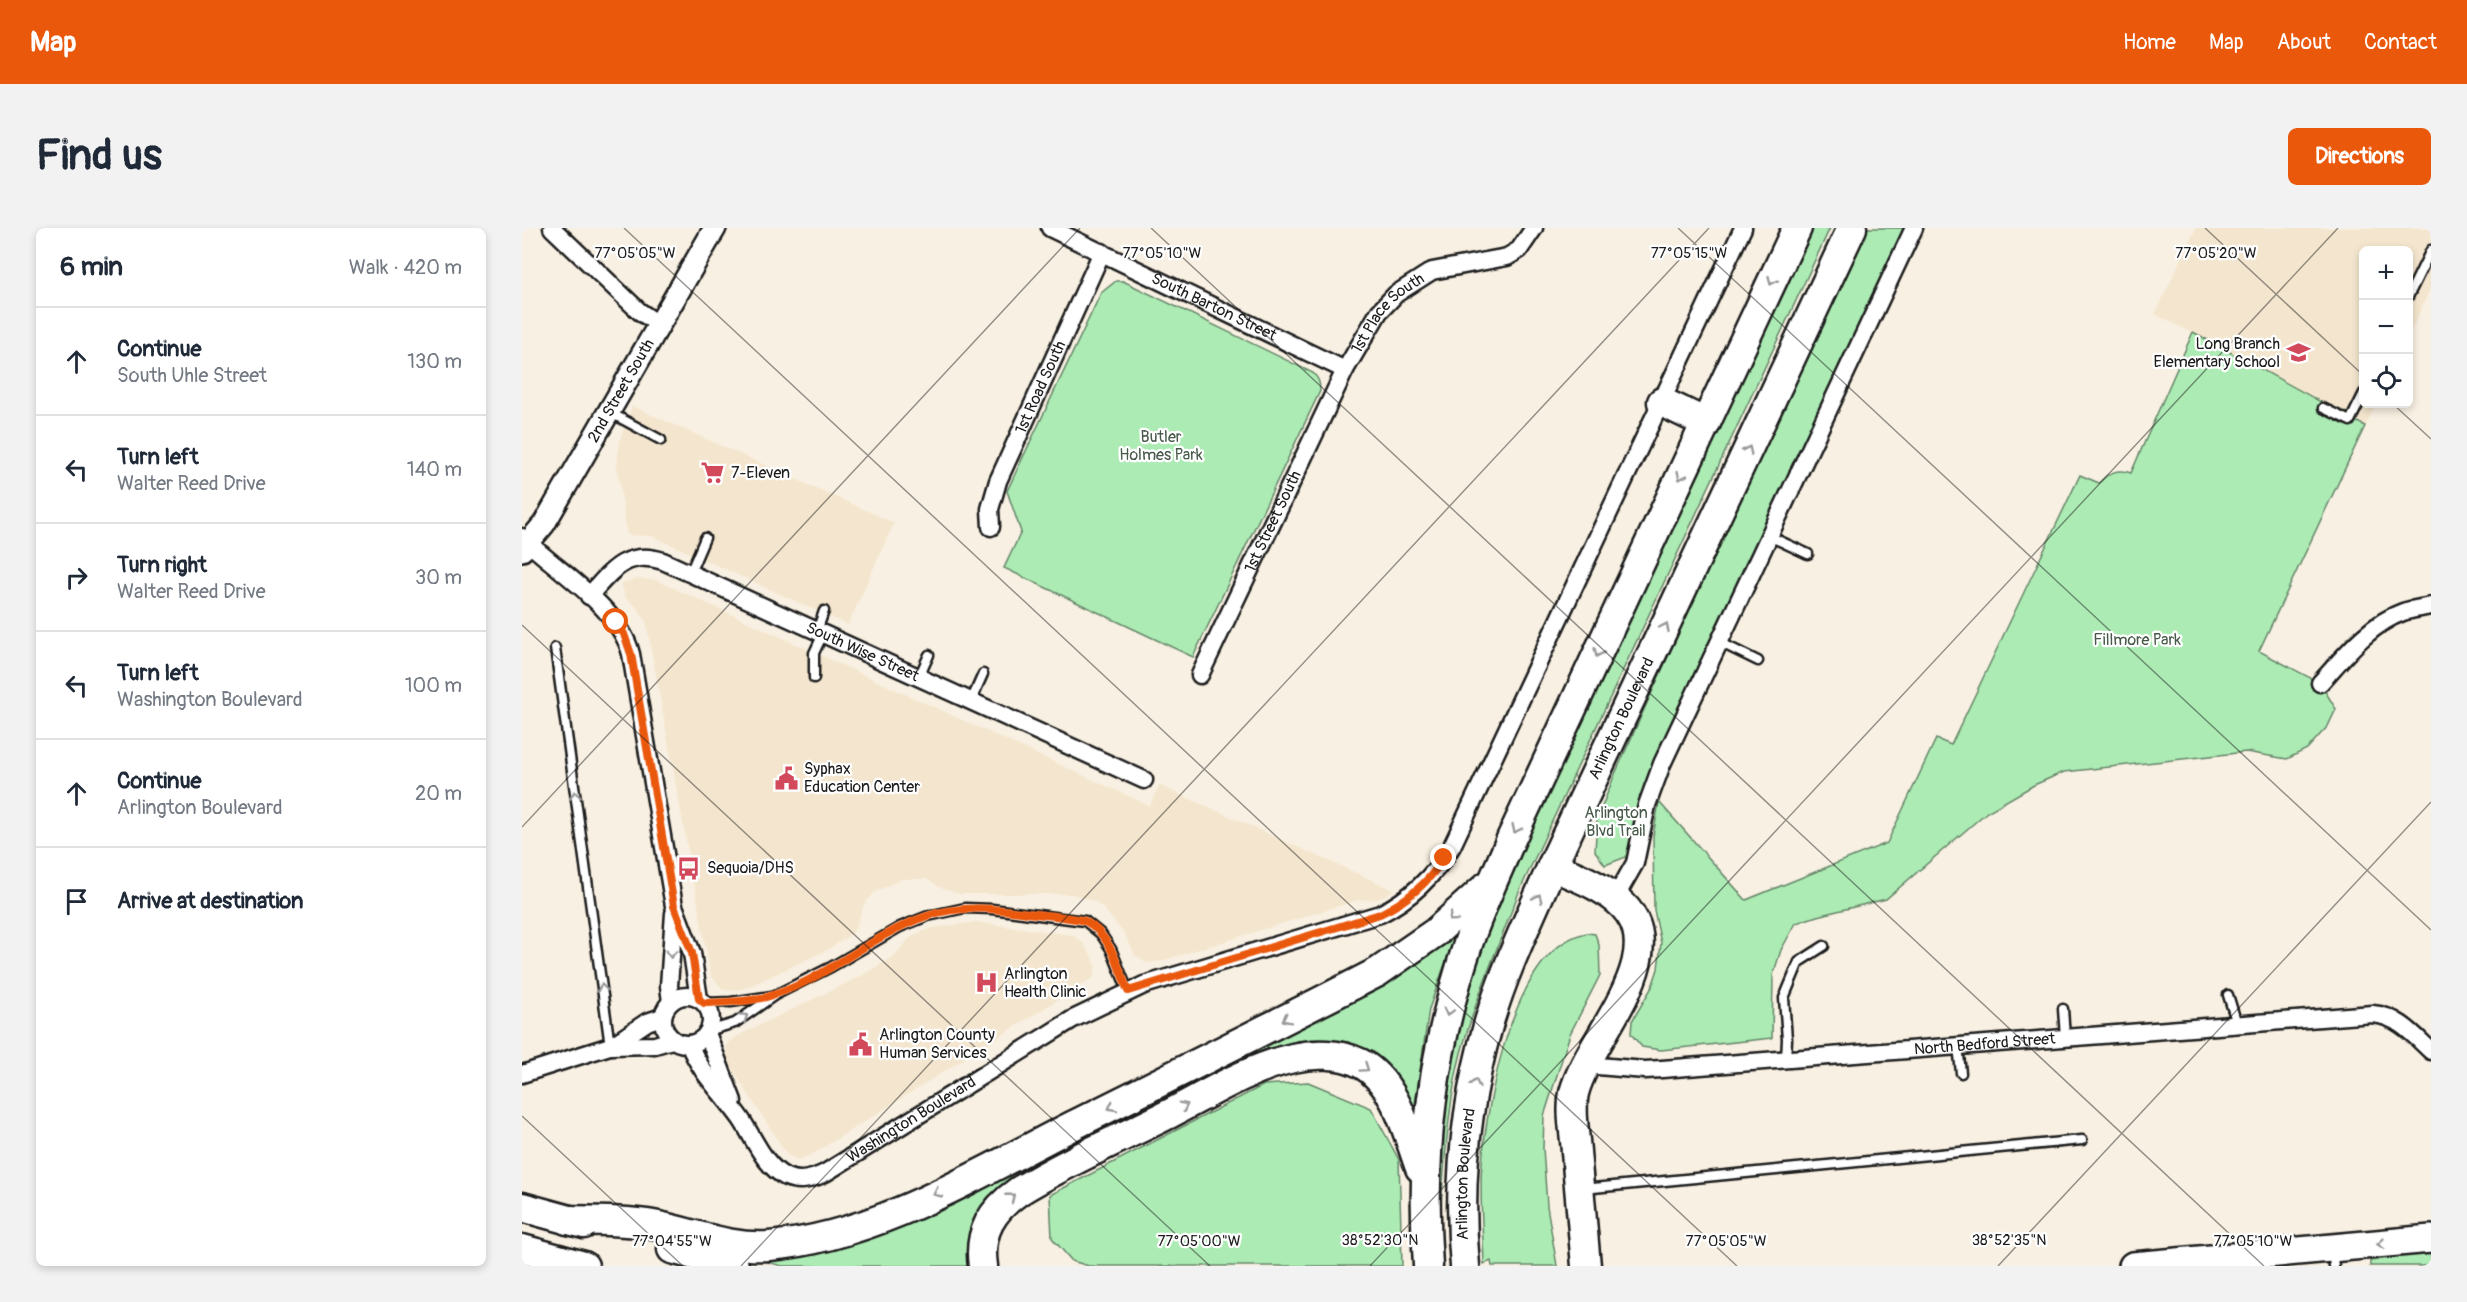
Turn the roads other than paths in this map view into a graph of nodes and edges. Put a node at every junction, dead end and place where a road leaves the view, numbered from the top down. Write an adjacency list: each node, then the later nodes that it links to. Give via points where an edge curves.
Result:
1 (552, 228): 12 (street)
2 (715, 228): 12 (street, 2nd Street South)
3 (1534, 228): 13 (street, 1st Place South, via 1519,250 1507,257 1432,271 1396,294 1379,312)
4 (1743, 228): 14 (street)
5 (1797, 228): 18 (highway, one-way to 18)
6 (1852, 228): 41 (highway, Arlington Boulevard, one-way to 6)
7 (1914, 228): 21 (street)
8 (1058, 230): 10 (street, South Barton Street)
9 (2431, 250): 11 (lane)
10 (1102, 252): 13 (street, South Barton Street); 20 (street, 1st Road South, via 998,481 990,509)
11 (2413, 288)
12 (658, 324): 17 (street, 2nd Street South)
13 (1345, 370): 35 (street, 1st Street South)
14 (1662, 402): 18 (highway); 46 (street, Washington Boulevard, via 1452,846 1429,879 1380,914)
15 (2359, 403): 16 (lane, via 2350,421)
16 (2323, 408)
17 (609, 411): 19 (lane); 23 (street, 2nd Street South, via 544,524)
18 (1706, 423): 42 (highway, one-way to 42)
19 (661, 440)
20 (991, 527)
21 (1769, 536): 24 (lane); 30 (street)
22 (705, 538): 25 (lane)
23 (524, 544): 26 (street, via 550,560)
24 (1808, 554)
25 (690, 573): 26 (street, South Wise Street, via 656,559 637,557 616,568); 29 (street, South Wise Street)
26 (589, 596): 44 (street, via 616,622 631,654)
27 (2431, 606): 38 (street, via 2402,613 2379,626)
28 (824, 611): 29 (lane)
29 (820, 632): 36 (street, South Wise Street); 37 (lane, via 814,653)
30 (1719, 642): 33 (lane); 43 (street, via 1662,764 1647,805 1635,863)
31 (555, 648): 57 (lane, one-way to 31)
32 (929, 655): 36 (lane)
33 (1758, 661)
34 (983, 674): 39 (lane)
35 (1200, 675)
36 (919, 677): 39 (street, South Wise Street)
37 (814, 678)
38 (2320, 683)
39 (971, 701): 40 (street, South Wise Street)
40 (1144, 780)
41 (1552, 866): 43 (highway); 77 (highway, Arlington Boulevard, one-way to 41, via 1463,1165 1480,1055 1511,961)
42 (1494, 878): 66 (highway, one-way to 66, via 1470,939 1446,1020 1428,1120); 69 (highway, one-way to 69, via 1456,916 1378,972 955,1185 854,1229 810,1241 765,1246 698,1237 653,1225)
43 (1615, 898): 61 (highway, via 1629,911 1637,930 1636,967)
44 (674, 906): 49 (street, via 692,953); 50 (street, one-way to 50)
45 (1824, 946): 60 (lane, via 1799,962 1784,998)
46 (1128, 991): 47 (lane, via 1111,950 1091,924 979,908 952,910 914,921); 64 (street, Washington Boulevard, via 1047,1034 817,1177 799,1180 778,1172 762,1154)
47 (775, 995): 49 (lane, via 731,1002); 54 (lane, one-way to 47, via 735,1023)
48 (2228, 995): 53 (lane)
49 (702, 1001): 50 (street, via 681,996); 54 (street, via 711,1016)
50 (670, 1002): 52 (street)
51 (2063, 1009): 55 (lane)
52 (662, 1017): 56 (street, via 664,1030); 57 (street)
53 (2237, 1024): 55 (street, North Bedford Street); 59 (street, North Bedford Street, via 2385,1015)
54 (708, 1032): 56 (street, via 702,1039); 64 (street)
55 (2065, 1037): 58 (street, North Bedford Street)
56 (680, 1042): 57 (street); 64 (street)
57 (610, 1046): 63 (street)
58 (1958, 1046): 60 (street, North Bedford Street); 62 (lane)
59 (2431, 1051)
60 (1785, 1060): 61 (street, North Bedford Street, via 1645,1070)
61 (1586, 1065): 67 (highway, via 1574,1094)
62 (1961, 1073)
63 (522, 1074)
64 (741, 1118)
65 (2082, 1140): 67 (lane)
66 (1424, 1180): 75 (highway, one-way to 66, via 981,1244 987,1223 1019,1191 1245,1076 1295,1057 1339,1057 1360,1064 1378,1078 1398,1110); 76 (highway)
67 (1579, 1189): 78 (highway)
68 (522, 1207): 69 (highway)
69 (567, 1220): 74 (highway)
70 (2431, 1239): 72 (main road, one-way to 72)
71 (522, 1249): 73 (highway)
72 (2333, 1257): 79 (main road)
73 (584, 1266)
74 (734, 1266)
75 (983, 1266)
76 (1428, 1266)
77 (1465, 1266)
78 (1586, 1266)
79 (2133, 1266)

